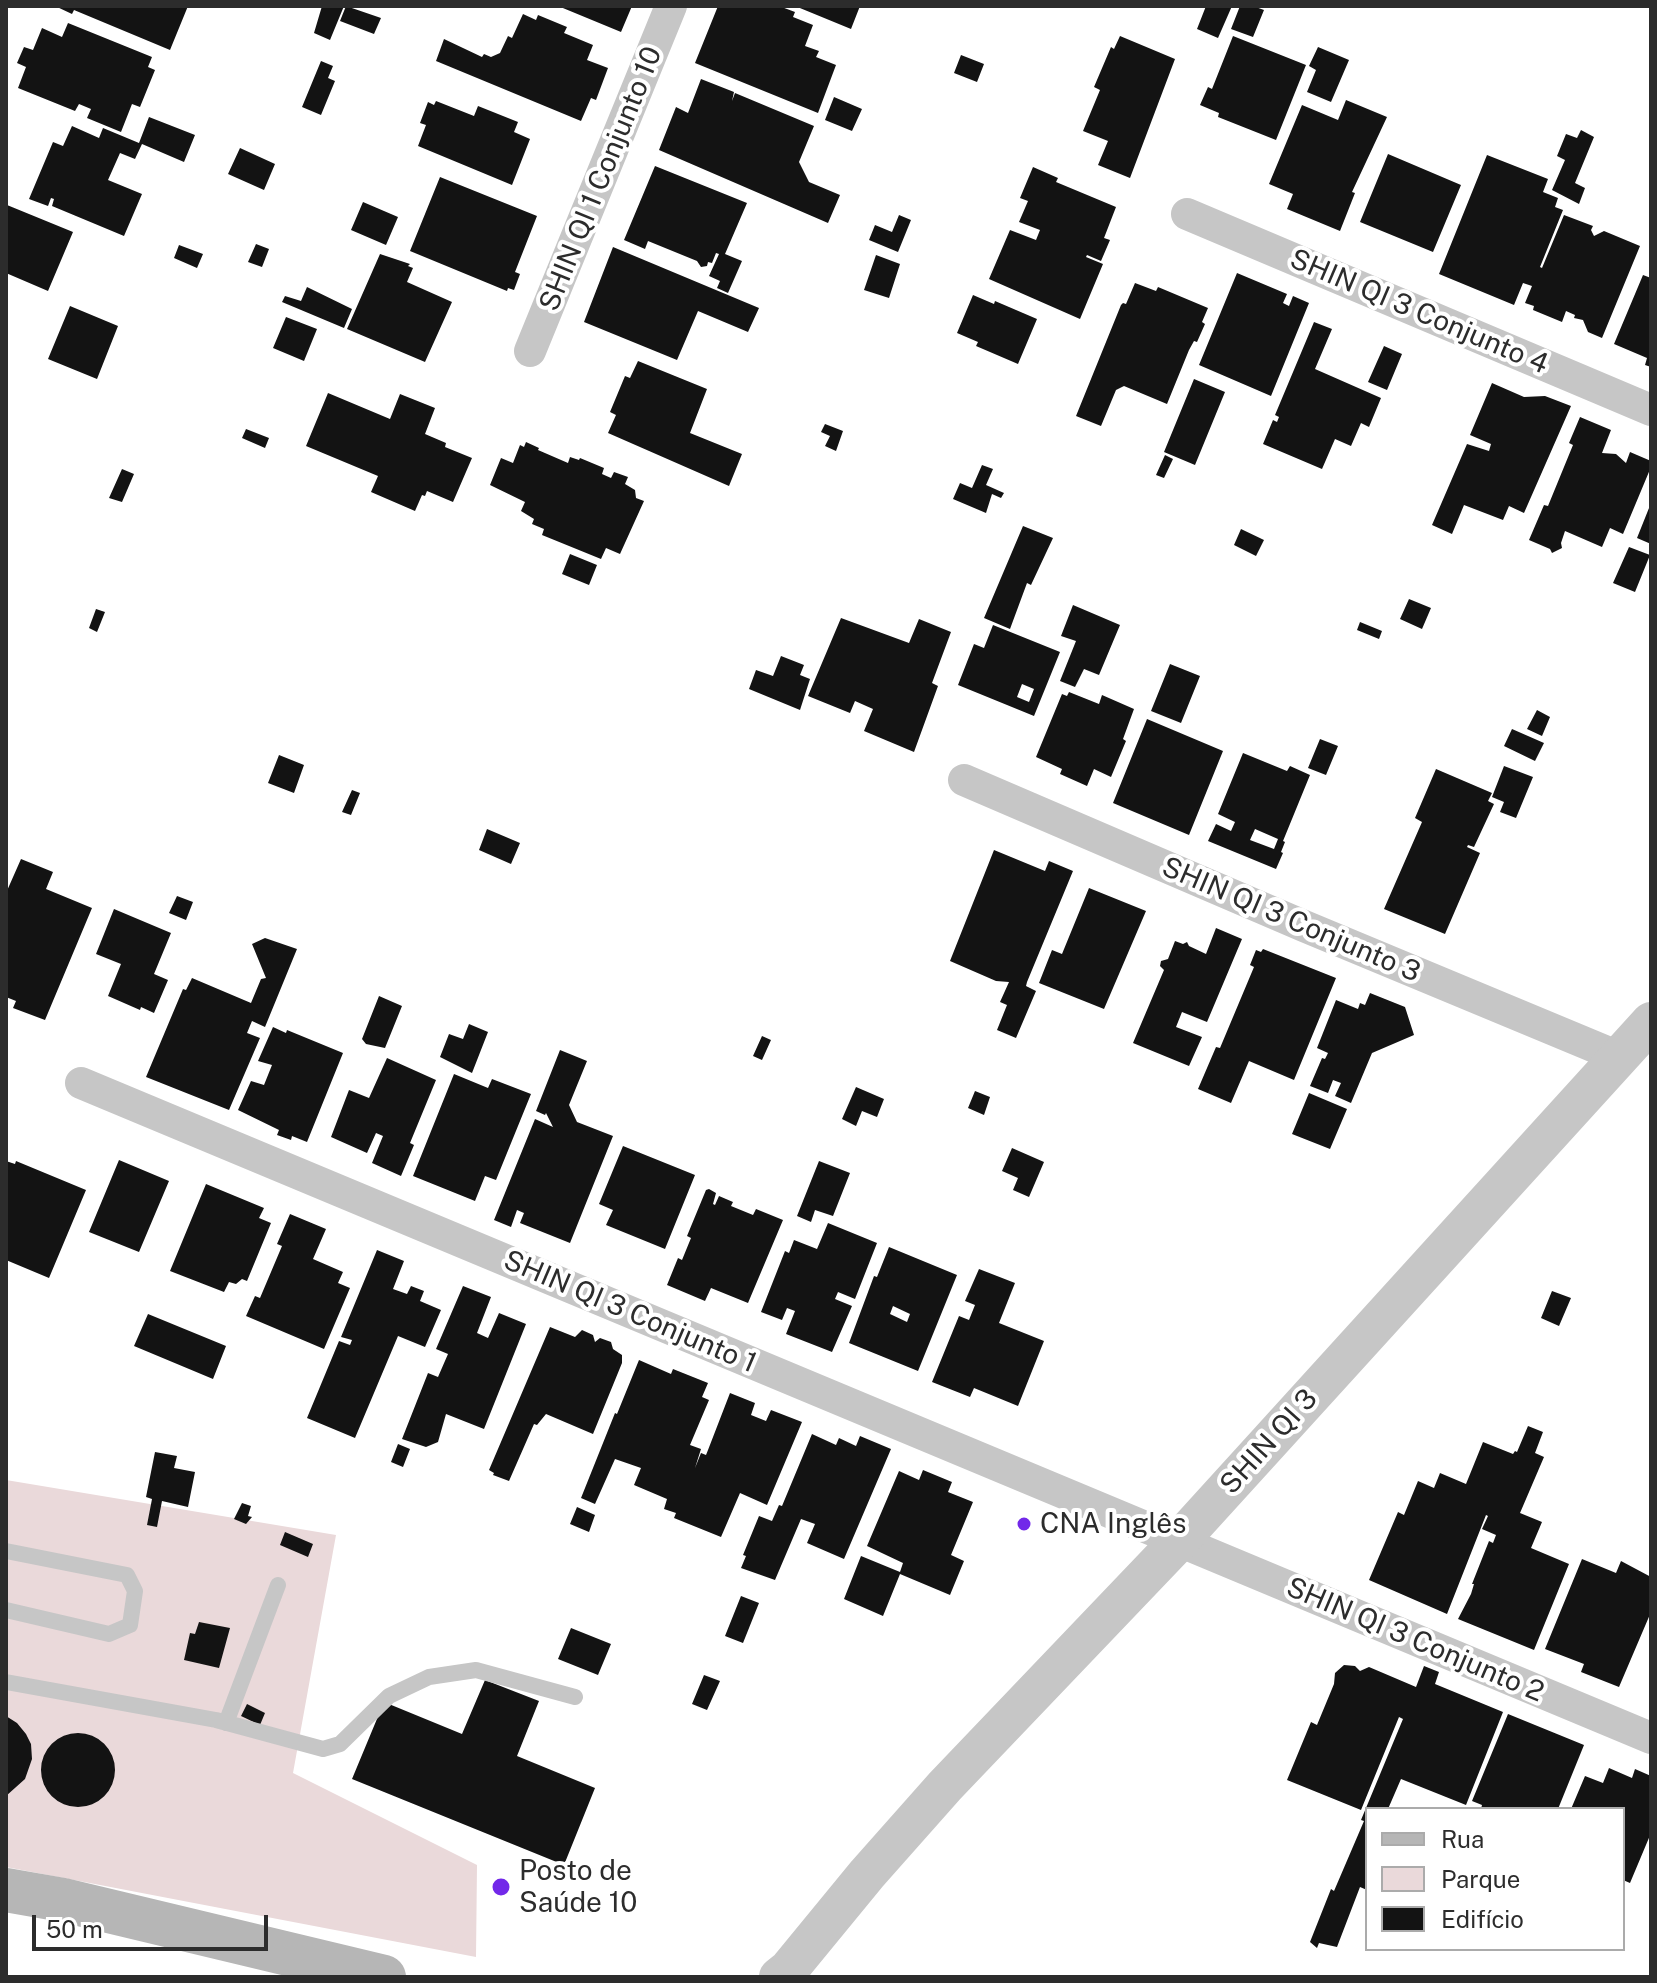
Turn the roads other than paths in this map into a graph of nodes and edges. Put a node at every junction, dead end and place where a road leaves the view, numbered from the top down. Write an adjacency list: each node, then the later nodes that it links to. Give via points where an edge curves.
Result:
1 (671, 6): 3 (street, SHIN QI 1 Conjunto 10)
2 (1187, 214): 4 (street, SHIN QI 3 Conjunto 4)
3 (530, 351)
4 (1651, 410)
5 (964, 780): 7 (street, SHIN QI 3 Conjunto 3)
6 (1651, 1022): 7 (street, SHIN QI 3)
7 (1619, 1057): 9 (street, SHIN QI 3)
8 (81, 1083): 9 (street, SHIN QI 3 Conjunto 1)
9 (1179, 1541): 16 (street, SHIN QI 3 Conjunto 2); 18 (street, SHIN QI 3, via 945,1786)
10 (6, 1551): 12 (lane, via 127,1575 135,1591 130,1625 109,1634)
11 (278, 1585): 15 (lane)
12 (6, 1610)
13 (6, 1682): 15 (lane)
14 (575, 1697): 15 (lane, via 476,1670 429,1677 389,1696 340,1744 323,1749)
15 (226, 1723)
16 (1651, 1738)
17 (6, 1890): 19 (main road)
18 (785, 1974)
19 (384, 1977)

